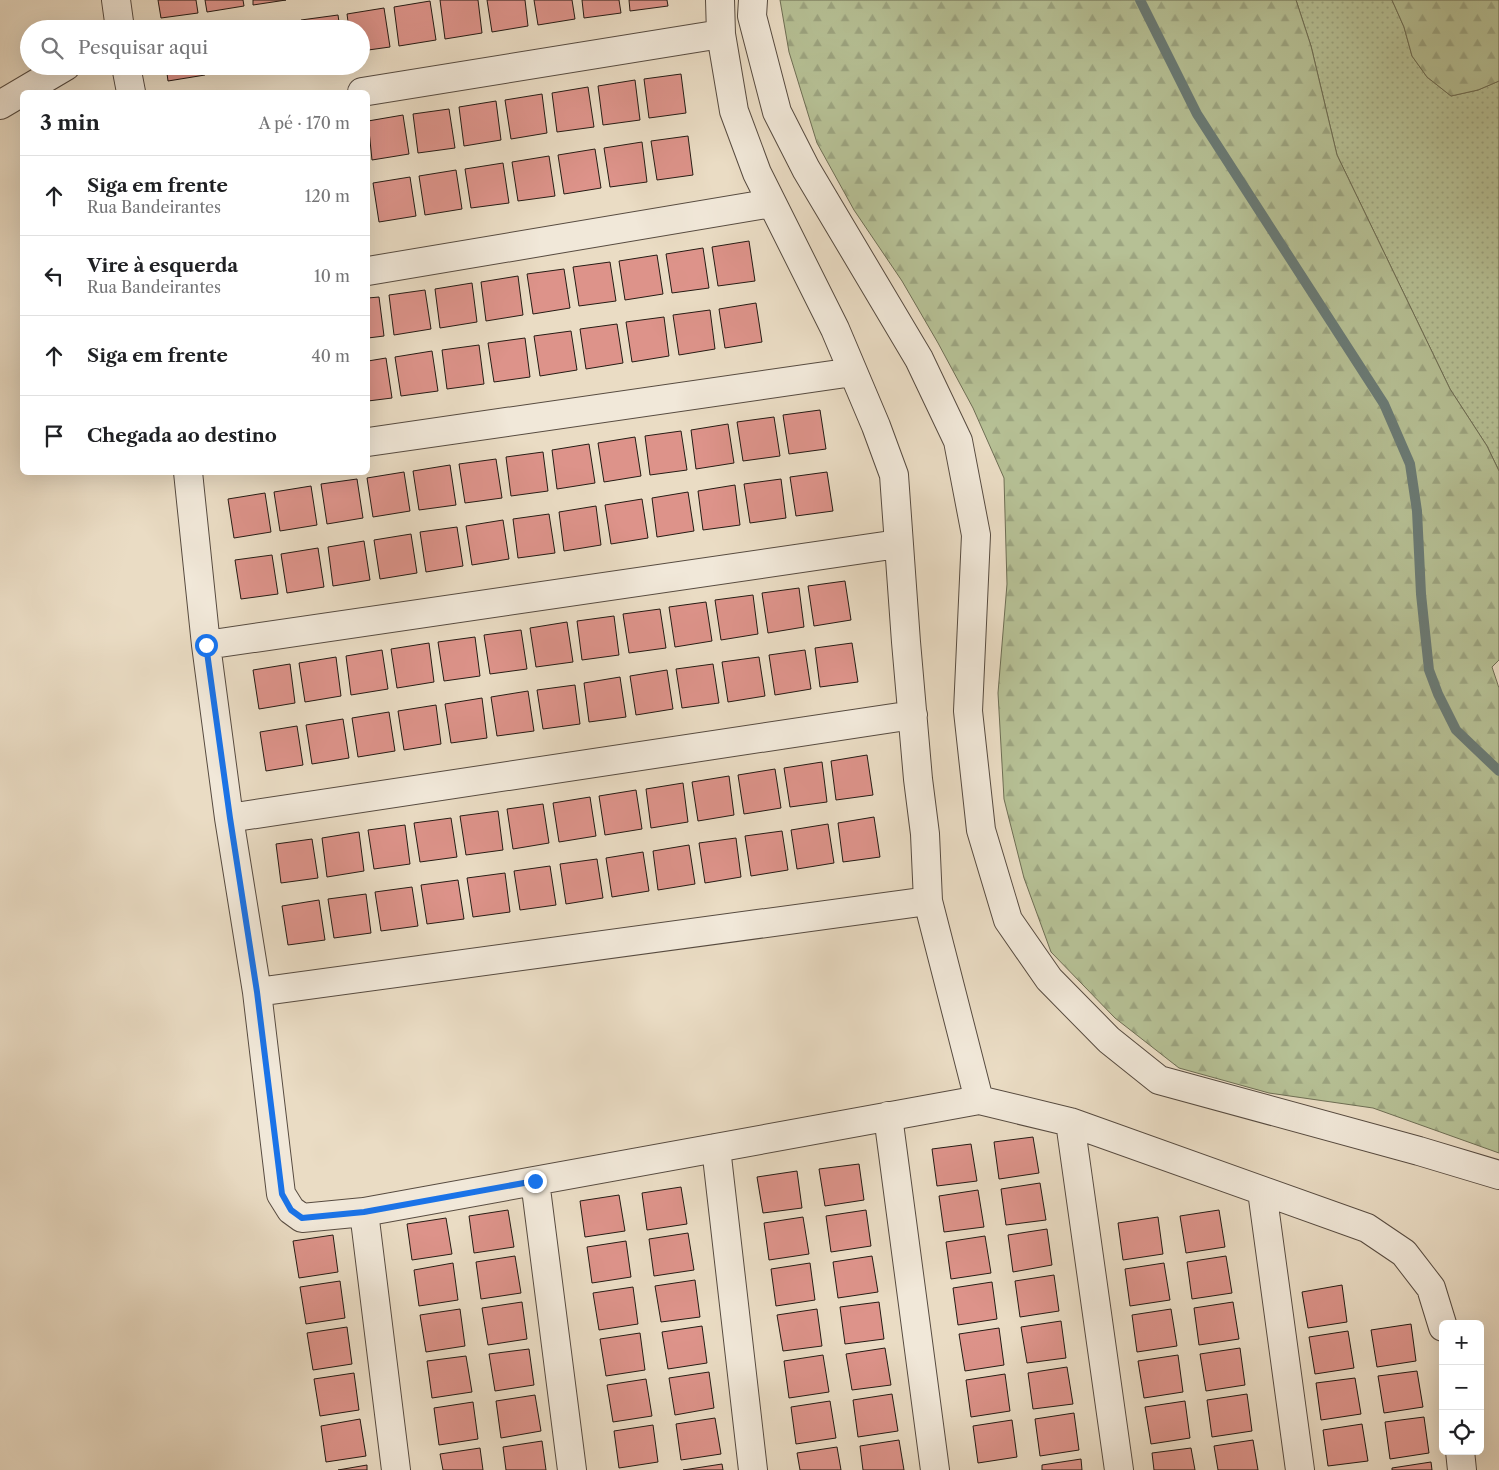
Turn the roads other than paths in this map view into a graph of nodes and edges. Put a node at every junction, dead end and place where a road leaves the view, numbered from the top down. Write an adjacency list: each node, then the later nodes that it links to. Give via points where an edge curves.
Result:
1 (116, 0): 4 (street)
2 (720, 0): 5 (street)
3 (754, 0): 28 (street, via 752,16 777,112 806,169 920,359 958,441 976,535 968,711 981,830 1008,920 1049,979 1108,1040 1159,1080)
4 (119, 20)
5 (721, 34): 10 (street); 13 (street, via 734,110 757,173)
6 (51, 75): 8 (street)
7 (128, 75): 9 (street)
8 (25, 90)
9 (131, 90)
10 (370, 91)
11 (20, 93): 12 (street)
12 (0, 105)
13 (772, 203): 14 (street); 15 (street)
14 (370, 271)
15 (853, 372): 16 (street); 18 (street, via 894,475)
16 (370, 442)
17 (188, 475): 19 (street)
18 (898, 544): 19 (street); 20 (street)
19 (206, 645): 21 (street)
20 (913, 715): 21 (street); 22 (street)
21 (230, 818): 23 (street)
22 (928, 901): 23 (street); 24 (street)
23 (257, 992): 31 (street, via 282,1194 291,1210 302,1218)
24 (979, 1100): 25 (street); 26 (street)
25 (888, 1116): 27 (street); 37 (street)
26 (1070, 1122): 30 (street); 38 (street)
27 (716, 1148): 29 (street); 36 (street)
28 (1499, 1175)
29 (535, 1181): 31 (street); 35 (street)
30 (1262, 1191): 32 (street, via 1367,1228 1404,1253 1431,1288); 39 (street)
31 (364, 1212): 34 (street)
32 (1441, 1320)
33 (1460, 1455): 40 (street)
34 (396, 1470)
35 (572, 1470)
36 (753, 1470)
37 (935, 1470)
38 (1119, 1470)
39 (1300, 1470)
40 (1462, 1470)

